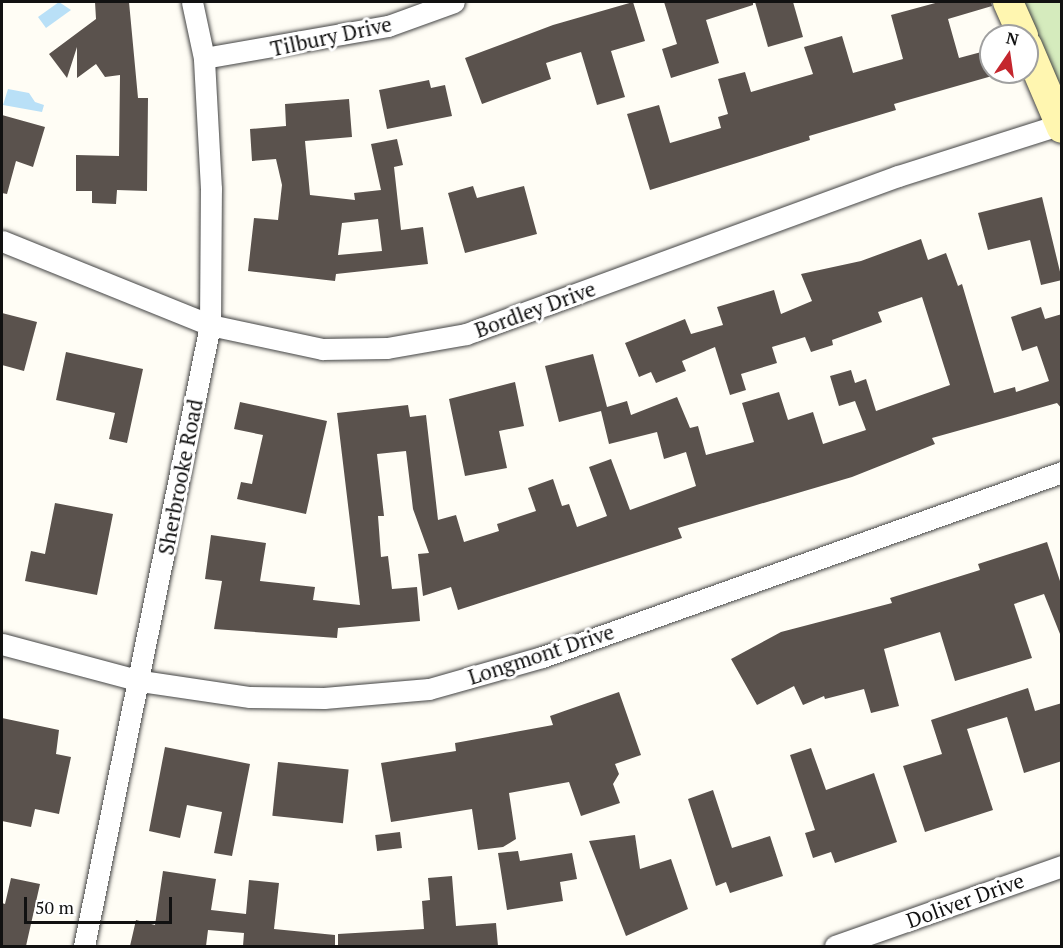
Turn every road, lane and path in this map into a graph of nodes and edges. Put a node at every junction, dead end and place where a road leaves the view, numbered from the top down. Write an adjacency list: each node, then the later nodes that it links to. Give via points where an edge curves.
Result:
1 (192, 2): 5 (street, Sherbrooke Road)
2 (454, 2): 5 (street, Tilbury Drive, via 377,28)
3 (1008, 2): 4 (street)
4 (1018, 24)
5 (204, 58): 9 (street, Sherbrooke Road, via 211,189)
6 (1039, 74): 7 (street)
7 (1061, 125): 9 (street, Bordley Drive, via 898,176 466,334 387,348 322,349)
8 (2, 241): 9 (street, Bordley Drive)
9 (210, 325): 12 (street, Sherbrooke Road)
10 (1062, 472): 12 (street, Longmont Drive, via 542,657 429,688 324,698 260,697)
11 (2, 644): 12 (street, Longmont Drive)
12 (141, 681): 14 (street, Sherbrooke Road)
13 (1062, 866): 15 (street, Doliver Drive)
14 (84, 946)
15 (835, 946)

